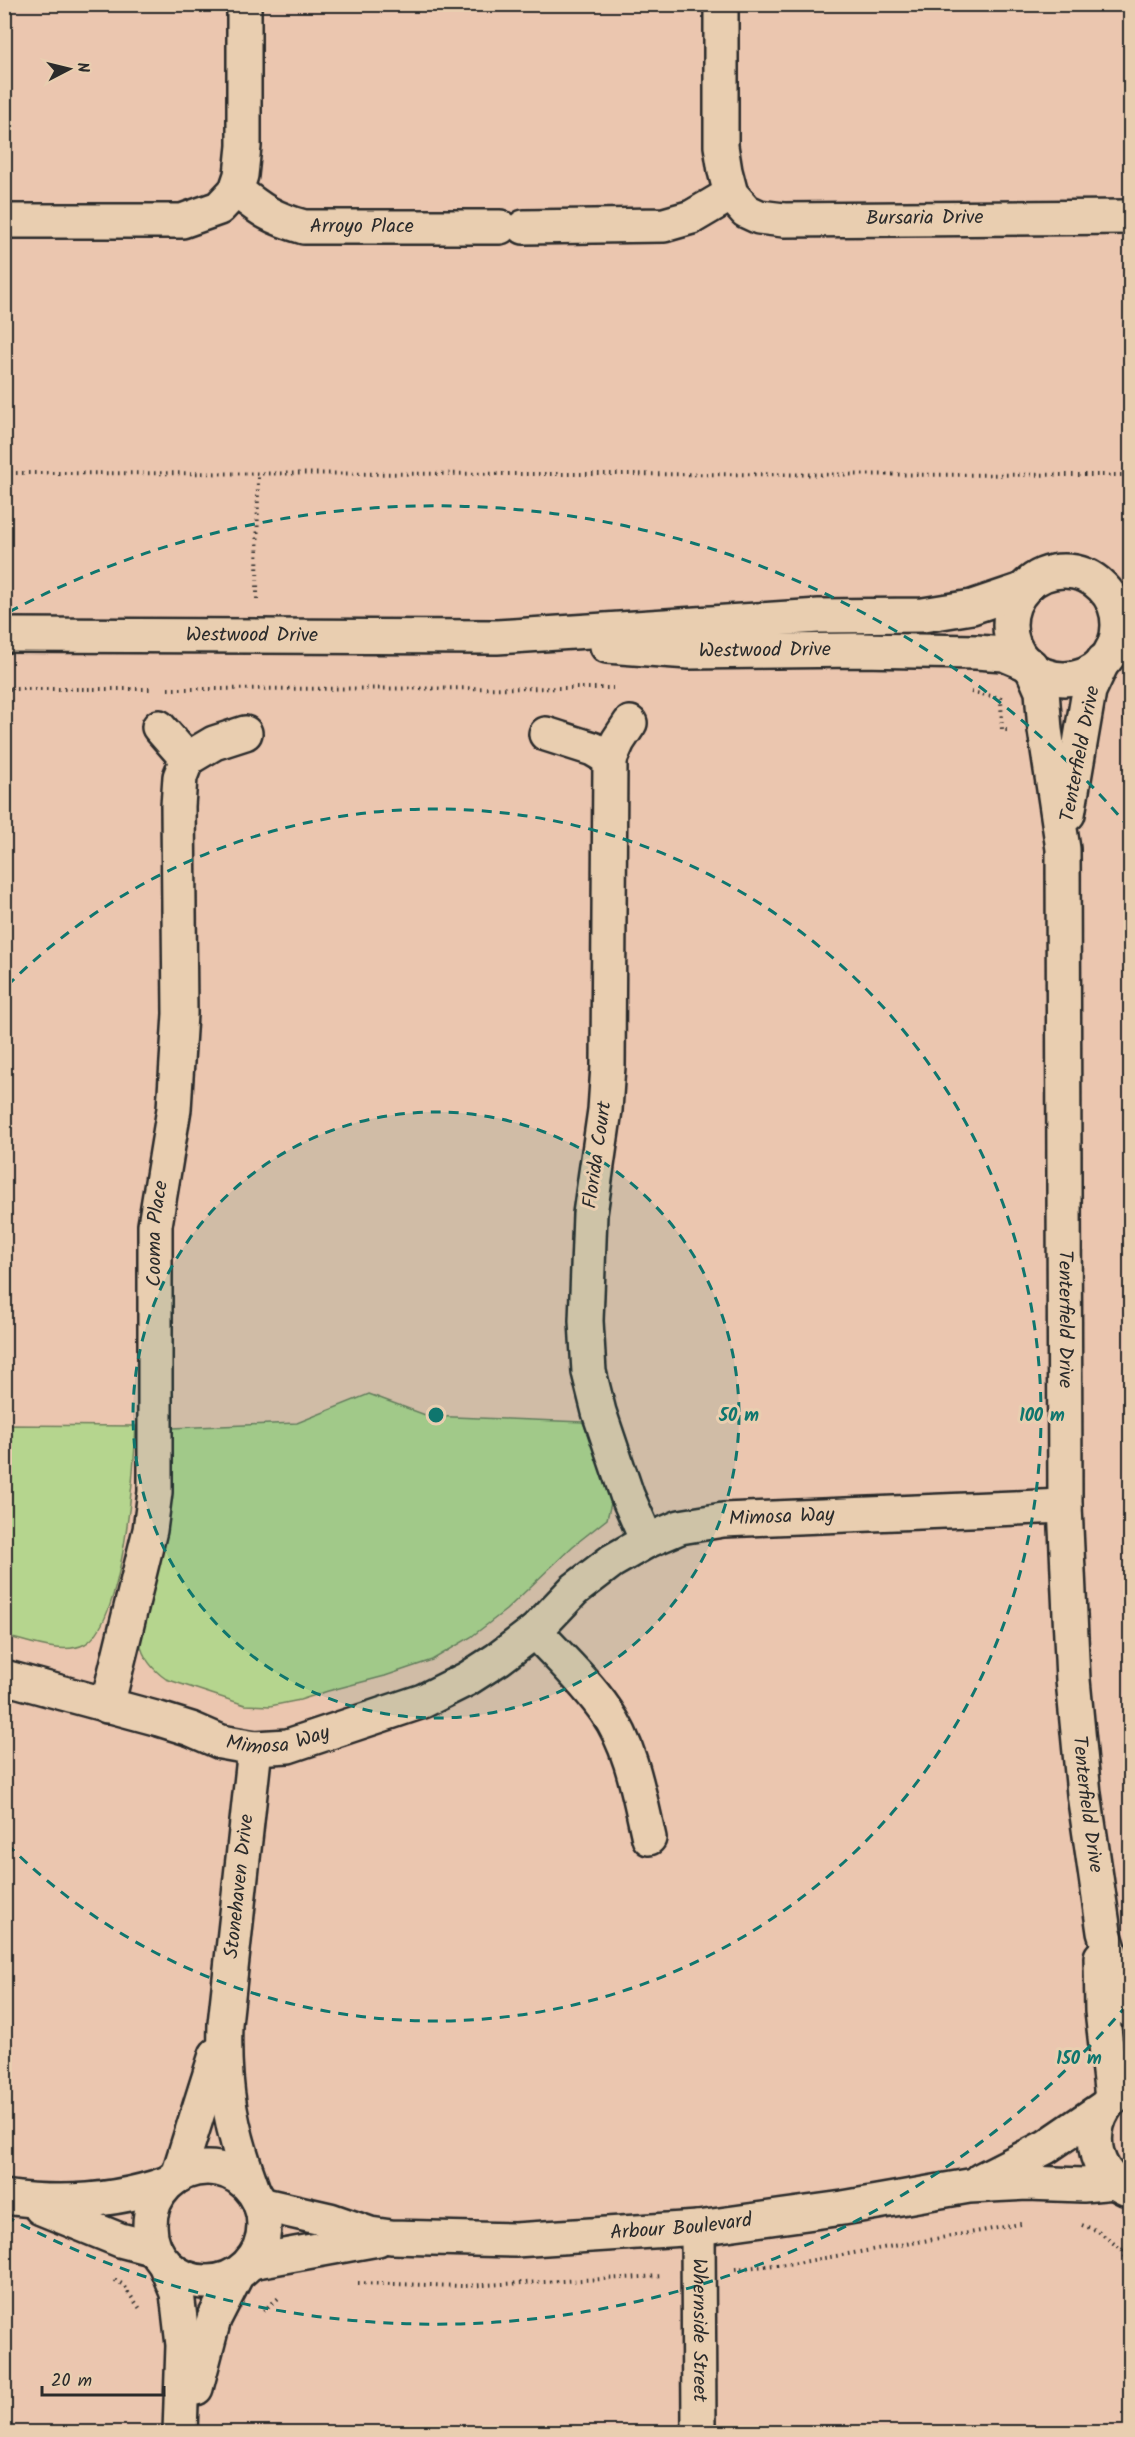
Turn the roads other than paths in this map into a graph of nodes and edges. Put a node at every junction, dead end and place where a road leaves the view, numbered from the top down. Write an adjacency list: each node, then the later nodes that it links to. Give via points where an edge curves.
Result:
1 (244, 4): 3 (street, via 244,146)
2 (722, 4): 4 (street, via 722,146)
3 (236, 190): 4 (street, Arroyo Place, via 277,220 304,226 664,225 692,217); 6 (street, via 219,208 182,221)
4 (731, 194): 5 (street, Bursaria Drive, via 746,211 784,220)
5 (1131, 216)
6 (4, 221)
7 (1032, 582): 8 (street, Westwood Drive, via 1064,564 1080,562); 10 (street, Westwood Drive, via 972,607 923,615 819,616); 11 (street, via 1064,570 1088,576 1107,590 1117,612); 12 (street, via 1011,612 1011,636)
8 (1131, 583)
9 (4, 635): 10 (street, Westwood Drive)
10 (497, 637): 12 (street, Westwood Drive, via 689,652 976,652 1004,654)
11 (1114, 656): 12 (street, via 1088,674 1064,680 1041,674); 19 (street, Tenterfield Drive, via 1089,691)
12 (1030, 665): 19 (street, Tenterfield Drive, via 1042,691)
13 (630, 723): 18 (street)
14 (159, 727): 17 (street)
15 (245, 734): 17 (street, via 214,743)
16 (546, 734): 18 (street, via 593,749)
17 (187, 759): 24 (street, Cooma Place, via 180,777 178,806 180,1014 174,1109 155,1225 155,1492 150,1530)
18 (610, 759): 21 (street, Florida Court, via 608,1066 590,1214 586,1321 589,1372 599,1412)
19 (1063, 849): 20 (street, Tenterfield Drive)
20 (1065, 1506): 21 (street, Mimosa Way, via 723,1520 680,1527); 27 (street, Tenterfield Drive, via 1072,1680)
21 (647, 1541): 22 (street, Mimosa Way, via 574,1590)
22 (535, 1631): 25 (street, Mimosa Way, via 483,1669 423,1701 288,1746); 26 (street, via 607,1712 635,1774)
23 (4, 1677): 24 (street, Mimosa Way)
24 (107, 1706): 25 (street, Mimosa Way, via 191,1729 221,1742)
25 (255, 1748): 29 (street, Stonehaven Drive)
26 (649, 1838)
27 (1104, 1932): 28 (street, Tenterfield Drive); 30 (street, Tenterfield Drive, via 1100,1970 1102,2011)
28 (1131, 2010)
29 (225, 2024): 31 (street, Stonehaven Drive); 34 (street, Stonehaven Drive, via 229,2110)
30 (1115, 2097): 32 (street, via 1046,2147); 33 (street, via 1096,2123 1094,2139 1104,2170)
31 (173, 2180): 34 (street, via 198,2169 218,2169 237,2176); 35 (street, via 141,2193 107,2200); 38 (street, via 158,2197 152,2214 151,2232)
32 (969, 2186): 33 (street, via 1027,2183); 36 (street, Arbour Boulevard)
33 (1126, 2188)
34 (257, 2197): 37 (street, Arbour Boulevard, via 370,2234); 39 (street, via 264,2224 261,2244)
35 (12, 2198): 38 (street)
36 (698, 2228): 37 (street, Arbour Boulevard, via 515,2240); 42 (street, Whernside Street)
37 (391, 2237): 39 (street, Arbour Boulevard)
38 (160, 2256): 39 (street, via 180,2276 199,2282 218,2282); 40 (street, via 177,2293 183,2345)
39 (244, 2268): 41 (street, via 214,2319)
40 (180, 2433)
41 (185, 2433)
42 (699, 2433)

